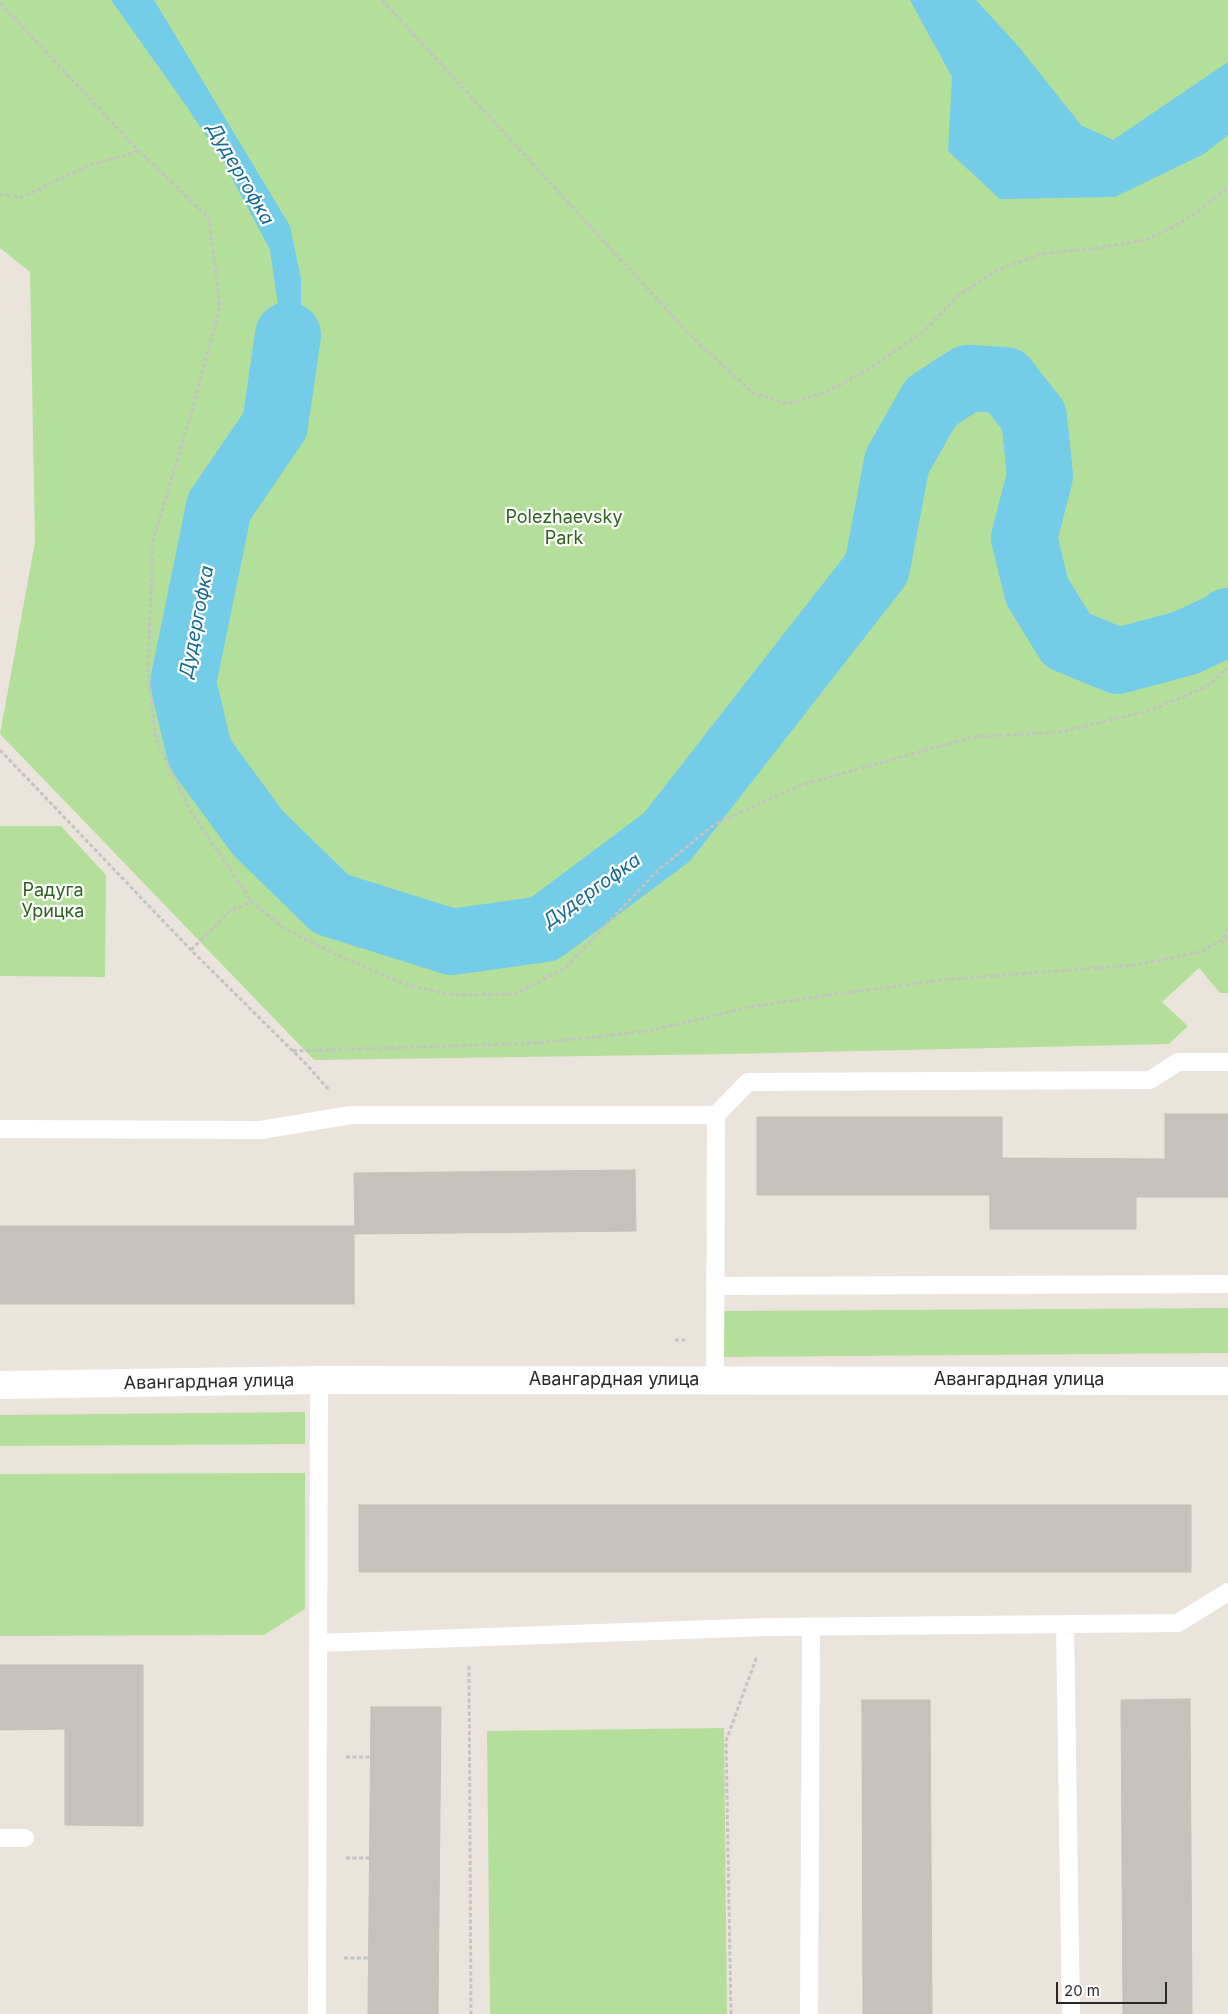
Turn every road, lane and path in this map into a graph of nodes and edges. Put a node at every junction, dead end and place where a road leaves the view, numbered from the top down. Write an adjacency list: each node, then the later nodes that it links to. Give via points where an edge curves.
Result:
1 (382, 0): 4 (path, via 691,336 752,393 787,404 827,392 869,369 924,330 960,294 998,270 1041,254 1149,239 1192,216)
2 (0, 3): 3 (path)
3 (139, 151): 5 (path, via 90,165 22,197); 8 (path, via 209,218 220,306 153,540 148,672 156,739 190,810)
4 (1228, 188)
5 (0, 195)
6 (1228, 668): 8 (path, via 1206,687 1149,711 1060,732 973,737 801,785 715,824 658,870 564,970 515,994 453,995 405,984 332,953 282,927)
7 (0, 750): 10 (path)
8 (252, 902): 10 (path, via 231,910)
9 (1228, 929): 11 (path, via 1223,940 1199,952 1136,965 942,980 850,992 750,1007 649,1031 539,1043)
10 (191, 950): 11 (path)
11 (294, 1051): 13 (path)
12 (1228, 1062): 14 (lane, via 1178,1062 1150,1080 748,1082)
13 (351, 1115): 14 (lane); 15 (lane, via 261,1130)
14 (716, 1115): 17 (lane)
15 (0, 1129)
16 (1228, 1284): 17 (lane)
17 (715, 1286): 19 (lane)
18 (319, 1380): 19 (street, Авангардная улица); 21 (street, Авангардная улица); 27 (lane)
19 (716, 1380): 20 (street, Авангардная улица)
20 (1228, 1381)
21 (0, 1385)
22 (1228, 1592): 23 (lane, via 1178,1623)
23 (1065, 1625): 25 (lane); 34 (lane)
24 (768, 1627): 25 (lane); 26 (lane); 32 (path, via 726,1740)
25 (811, 1627): 33 (lane)
26 (469, 1638): 27 (lane); 31 (path)
27 (319, 1643): 30 (lane)
28 (0, 1838): 29 (lane)
29 (25, 1838)
30 (317, 2014)
31 (471, 2014)
32 (731, 2014)
33 (809, 2014)
34 (1071, 2014)

